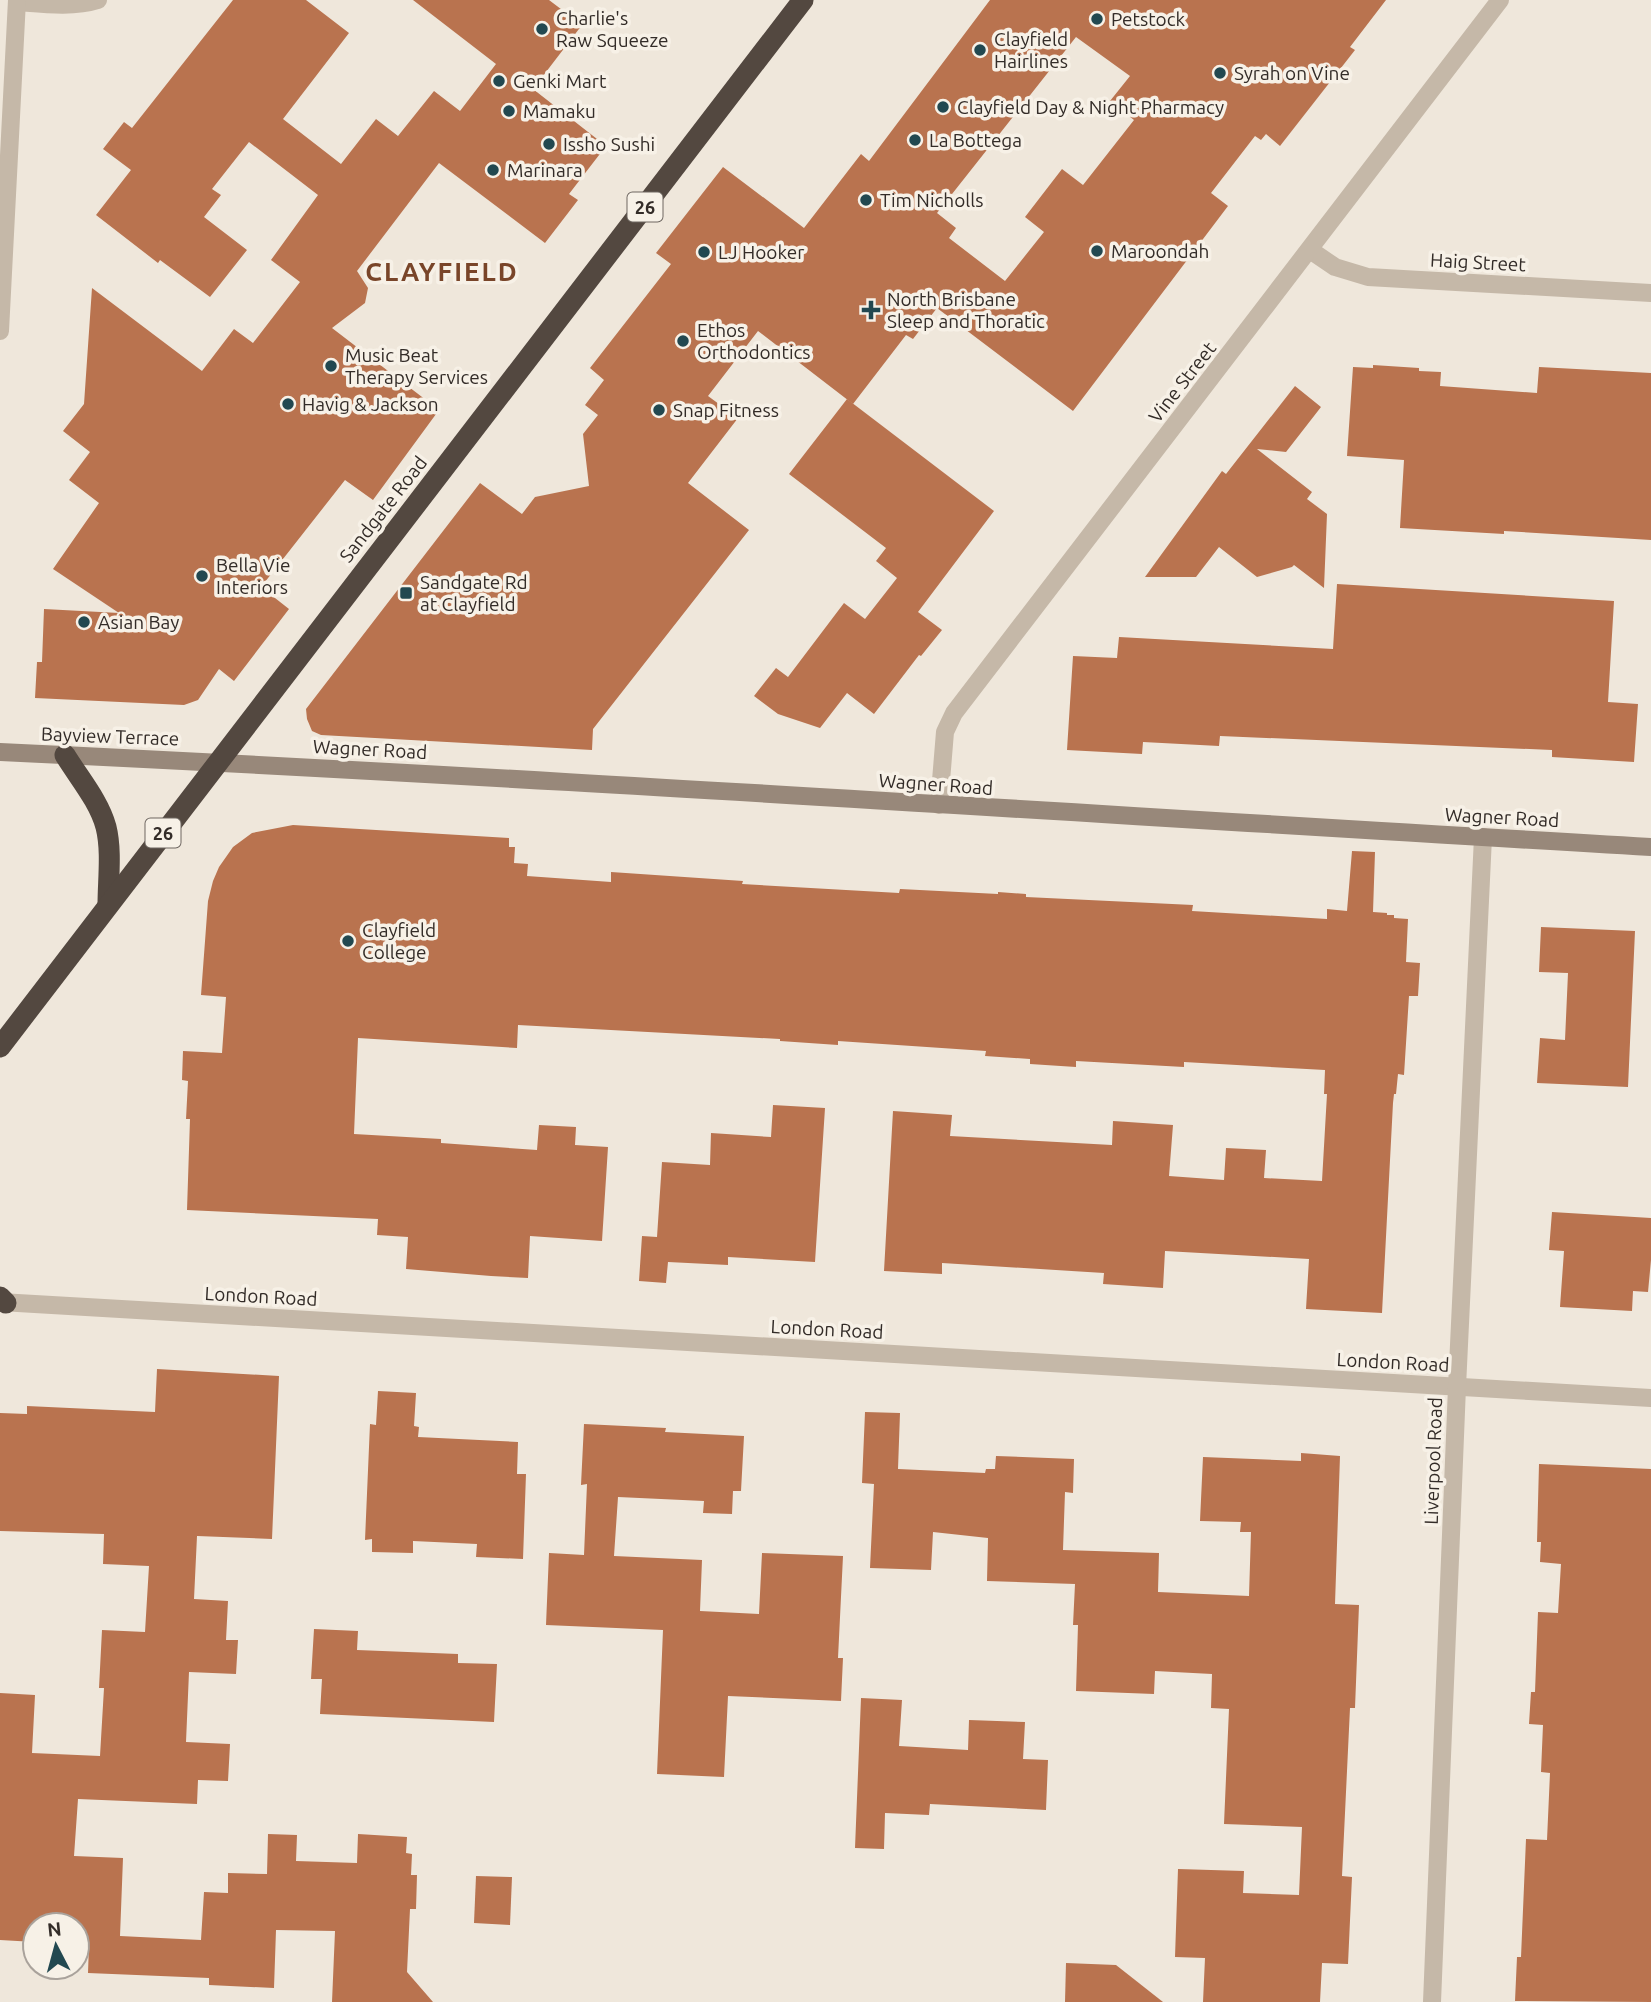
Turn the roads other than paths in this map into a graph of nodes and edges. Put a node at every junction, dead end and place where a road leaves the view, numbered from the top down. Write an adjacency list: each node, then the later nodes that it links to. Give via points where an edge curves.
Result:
1 (98, 0): 4 (street, via 69,4)
2 (803, 0): 11 (highway, Sandgate Road / 26)
3 (1500, 0): 6 (street, Vine Street)
4 (17, 1): 5 (street)
5 (5, 150): 8 (street)
6 (1310, 250): 7 (street, Haig Street, via 1335,267 1368,277); 12 (street, Vine Street, via 954,713 945,733)
7 (1651, 293)
8 (0, 331)
9 (0, 752): 10 (street, Bayview Terrace)
10 (65, 755): 11 (street, Bayview Terrace); 15 (highway, via 106,827)
11 (218, 762): 12 (street, Wagner Road); 15 (highway, Sandgate Road / 26)
12 (939, 805): 13 (street, Wagner Road)
13 (1483, 837): 14 (street, Wagner Road); 18 (street, Liverpool Road)
14 (1651, 847)
15 (108, 905): 16 (highway, Sandgate Road / 26)
16 (0, 1047)
17 (2, 1301): 18 (street, London Road)
18 (1457, 1387): 19 (street, London Road); 20 (street, Liverpool Road)
19 (1651, 1398)
20 (1432, 2002)

